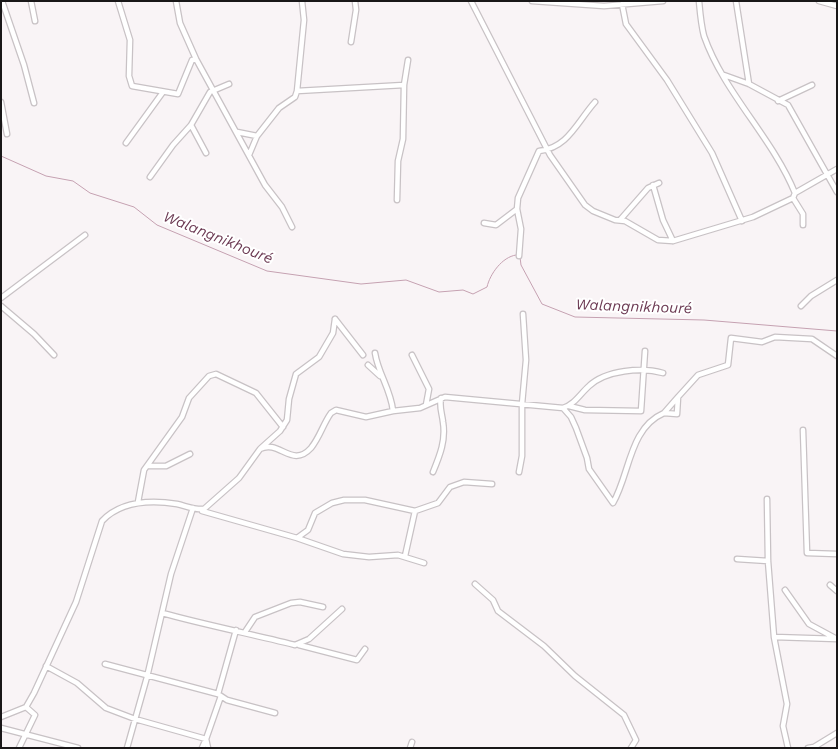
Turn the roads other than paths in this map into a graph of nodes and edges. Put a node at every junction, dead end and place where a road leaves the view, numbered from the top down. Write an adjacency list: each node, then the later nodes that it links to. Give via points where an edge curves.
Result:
1 (2, 1): 31 (street)
2 (31, 1): 16 (street)
3 (118, 1): 27 (street, via 130,40 129,76 132,86)
4 (176, 1): 18 (street, via 180,23)
5 (302, 1): 26 (street, via 304,20)
6 (355, 1): 17 (street)
7 (471, 1): 37 (street)
8 (532, 1): 13 (street)
9 (663, 1): 14 (street)
10 (698, 1): 20 (street, via 704,35)
11 (736, 1): 22 (street)
12 (819, 1): 15 (street)
13 (543, 2): 14 (street)
14 (622, 4): 52 (street, via 626,24 668,80 712,153)
15 (837, 6)
16 (36, 22)
17 (352, 42)
18 (196, 58): 25 (street); 27 (street, via 192,60 178,94)
19 (408, 60): 24 (street)
20 (724, 75): 22 (street); 48 (street, via 788,174)
21 (229, 84): 25 (street)
22 (749, 84): 28 (street)
23 (812, 84): 28 (street)
24 (404, 85): 26 (street); 49 (street)
25 (213, 90): 32 (street); 33 (street)
26 (297, 91): 35 (street)
27 (163, 92): 36 (street)
28 (778, 101): 44 (street, via 788,105)
29 (1, 102): 34 (street)
30 (595, 102): 37 (street, via 565,141)
31 (34, 103)
32 (191, 125): 38 (street); 43 (street)
33 (237, 132): 35 (street); 39 (street)
34 (7, 134)
35 (256, 136): 39 (street)
36 (126, 143)
37 (548, 150): 40 (street, via 539,151); 41 (street)
38 (206, 153)
39 (249, 155): 55 (street)
40 (537, 155): 41 (street); 50 (street, via 518,198)
41 (550, 155): 51 (street, via 585,205 592,211)
42 (837, 169): 44 (street)
43 (150, 176)
44 (828, 176): 47 (street); 48 (street)
45 (659, 183): 46 (street)
46 (653, 185): 51 (street); 57 (street)
47 (837, 192)
48 (794, 195): 52 (street); 54 (street, via 803,214)
49 (397, 200)
50 (517, 209): 53 (street, via 496,225); 58 (street, via 521,229)
51 (620, 220): 57 (street, via 658,240)
52 (742, 221): 57 (street)
53 (484, 222)
54 (803, 225)
55 (292, 227)
56 (85, 235): 60 (street)
57 (673, 241)
58 (520, 256)
59 (837, 280): 62 (street, via 826,285)
60 (1, 298)
61 (1, 306): 66 (street)
62 (802, 306)
63 (523, 314): 76 (street, via 526,360)
64 (645, 351): 71 (street)
65 (375, 353): 73 (street)
66 (54, 355)
67 (363, 355): 82 (street, via 336,319 333,333 320,357 296,374)
68 (412, 355): 77 (street, via 429,388)
69 (837, 356): 74 (street, via 812,339 775,337 762,342 731,338 728,365 698,375)
70 (368, 365): 73 (street)
71 (645, 371): 72 (street); 78 (street, via 600,377); 78 (street, via 641,411 585,410)
72 (663, 373)
73 (383, 379): 80 (street)
74 (678, 397): 81 (street); 81 (street, via 678,414)
75 (441, 398): 76 (street); 77 (street); 87 (street, via 443,450)
76 (522, 404): 79 (street); 88 (street)
77 (426, 405): 80 (street)
78 (568, 406): 79 (street)
79 (563, 408): 81 (street, via 576,428 589,469 613,503 622,487 640,433 655,416)
80 (393, 411): 84 (street, via 366,417 336,410 310,449 298,456 274,448)
81 (664, 413)
82 (283, 427): 84 (street); 86 (street, via 256,393 216,374 209,376 190,398 182,417)
83 (803, 430): 96 (street, via 807,553)
84 (260, 449): 93 (street, via 239,478 204,509)
85 (190, 454): 86 (street, via 166,466)
86 (147, 466): 91 (street)
87 (433, 472)
88 (519, 472)
89 (492, 484): 94 (street, via 464,482 450,488 438,503)
90 (767, 499): 99 (street)
91 (138, 502): 92 (street); 115 (street, via 108,514 102,521 76,602)
92 (193, 508): 93 (street); 107 (street, via 170,574)
93 (199, 509): 95 (street)
94 (415, 511): 95 (street, via 382,503 344,500 319,510 308,530); 97 (street)
95 (297, 538): 97 (street, via 343,554)
96 (837, 554)
97 (405, 556): 100 (street)
98 (737, 559): 99 (street)
99 (768, 561): 110 (street)
100 (424, 563)
101 (475, 584): 133 (street, via 492,600 498,611 624,715 636,740)
102 (830, 585): 104 (street)
103 (786, 590): 111 (street, via 809,624)
104 (837, 591)
105 (323, 607): 109 (street, via 291,603 255,618)
106 (342, 609): 112 (street)
107 (162, 613): 108 (street, via 214,628); 116 (street)
108 (236, 630): 109 (street); 117 (street)
109 (245, 632): 112 (street)
110 (774, 637): 111 (street); 134 (street, via 787,704 783,726)
111 (837, 639)
112 (299, 645): 113 (street, via 357,660)
113 (365, 649)
114 (105, 664): 116 (street)
115 (46, 666): 118 (street); 121 (street, via 77,683 106,708)
116 (147, 677): 117 (street); 121 (street)
117 (220, 695): 119 (street, via 227,700); 125 (street)
118 (26, 707): 120 (street); 124 (street, via 35,715)
119 (275, 713)
120 (1, 717)
121 (135, 719): 125 (street); 129 (street)
122 (1, 728): 124 (street)
123 (837, 733): 135 (street)
124 (27, 734): 127 (street); 128 (street)
125 (206, 739): 130 (street); 131 (street)
126 (412, 742): 132 (street)
127 (19, 748)
128 (78, 748)
129 (127, 748)
130 (202, 748)
131 (209, 748)
132 (410, 748)
133 (631, 748)
134 (788, 748)
135 (808, 748)

